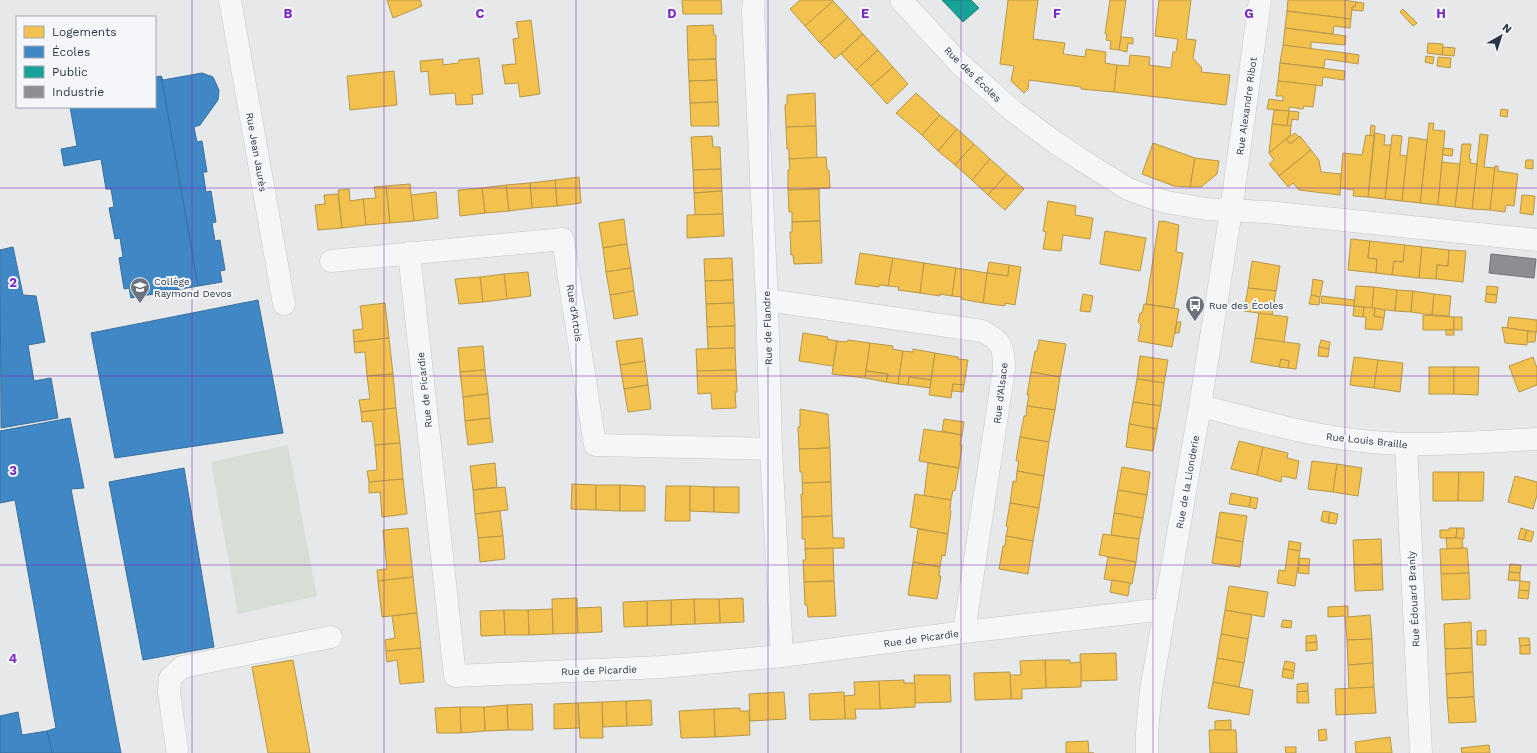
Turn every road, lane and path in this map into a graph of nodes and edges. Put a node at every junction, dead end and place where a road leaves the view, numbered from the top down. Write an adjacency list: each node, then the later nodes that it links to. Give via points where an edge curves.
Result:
1 (230, 0): 10 (street, Rue Jean Jaurès)
2 (754, 0): 9 (street, Rue de Flandre)
3 (901, 0): 5 (street, Rue des Écoles, via 980,83 1033,126 1083,161 1128,189 1147,196 1192,207)
4 (1260, 0): 5 (street, Rue Alexandre Ribot)
5 (1231, 211): 6 (street, Rue des Écoles, via 1266,212); 11 (street, Rue de la Lionderie)
6 (1537, 240)
7 (409, 253): 8 (street, Rue d'Artois); 14 (street, Rue d'Artois, via 563,239 595,445); 18 (street, Rue de Picardie, via 455,676 662,667)
8 (331, 260)
9 (767, 300): 14 (street, Rue de Flandre); 16 (street, Rue d'Alsace, via 982,331 1000,344 1004,354 1004,369)
10 (284, 304)
11 (1200, 406): 13 (street, Rue Louis Braille, via 1325,436); 15 (street, Rue de la Lionderie)
12 (1537, 439): 13 (street, Rue Louis Braille)
13 (1406, 445): 21 (street, Rue Édouard Branly)
14 (771, 449): 18 (street, Rue de Flandre)
15 (1165, 609): 16 (street, Rue de Picardie); 20 (street, Rue de la Lionderie, via 1151,690)
16 (964, 632): 18 (street, Rue de Picardie)
17 (331, 637): 19 (street, via 182,667 170,678 169,692)
18 (782, 656)
19 (177, 749)
20 (1147, 753)
21 (1421, 753)

